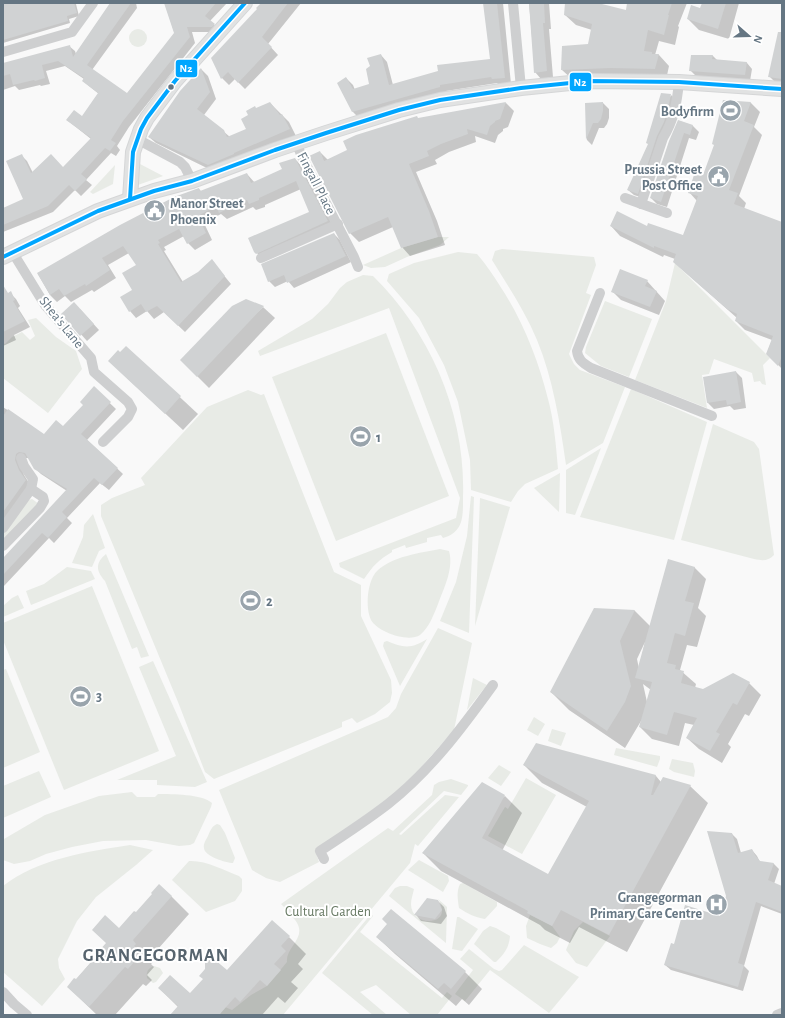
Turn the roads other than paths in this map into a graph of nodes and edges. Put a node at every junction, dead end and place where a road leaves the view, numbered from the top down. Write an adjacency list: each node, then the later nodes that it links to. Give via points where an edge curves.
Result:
1 (93, 3): 4 (street, via 72,32)
2 (245, 3): 8 (main road, via 160,100 147,118)
3 (514, 3): 6 (street)
4 (3, 52)
5 (679, 82): 6 (main road, via 596,80); 7 (main road); 13 (street, via 674,115 663,138)
6 (521, 88): 9 (main road, via 440,100)
7 (782, 89)
8 (137, 139): 10 (street, via 180,162); 12 (main road, via 132,164)
9 (296, 142): 10 (main road); 15 (street, Fingall Place)
10 (192, 180): 12 (main road, via 160,188)
11 (625, 198): 13 (street)
12 (130, 200): 16 (main road, via 98,211)
13 (641, 204): 14 (street)
14 (667, 213)
15 (338, 224): 17 (street, Fingall Place); 18 (street, Fingall Place)
16 (8, 255): 21 (street, Shea's Lane, via 44,305 91,358 94,372 128,402 132,409 128,417)
17 (261, 258)
18 (358, 267)
19 (600, 293): 20 (street, via 577,351 582,362 591,368)
20 (712, 416)
21 (103, 442)
22 (21, 458): 23 (street, via 33,479)
23 (31, 489): 24 (street); 25 (street, via 43,497 44,501)
24 (3, 528)
25 (3, 546)
26 (493, 685): 27 (street, via 446,751 379,814 320,851)
27 (324, 859)
28 (3, 992): 30 (street)
29 (782, 1013): 31 (street)
30 (27, 1015)
31 (777, 1015)

